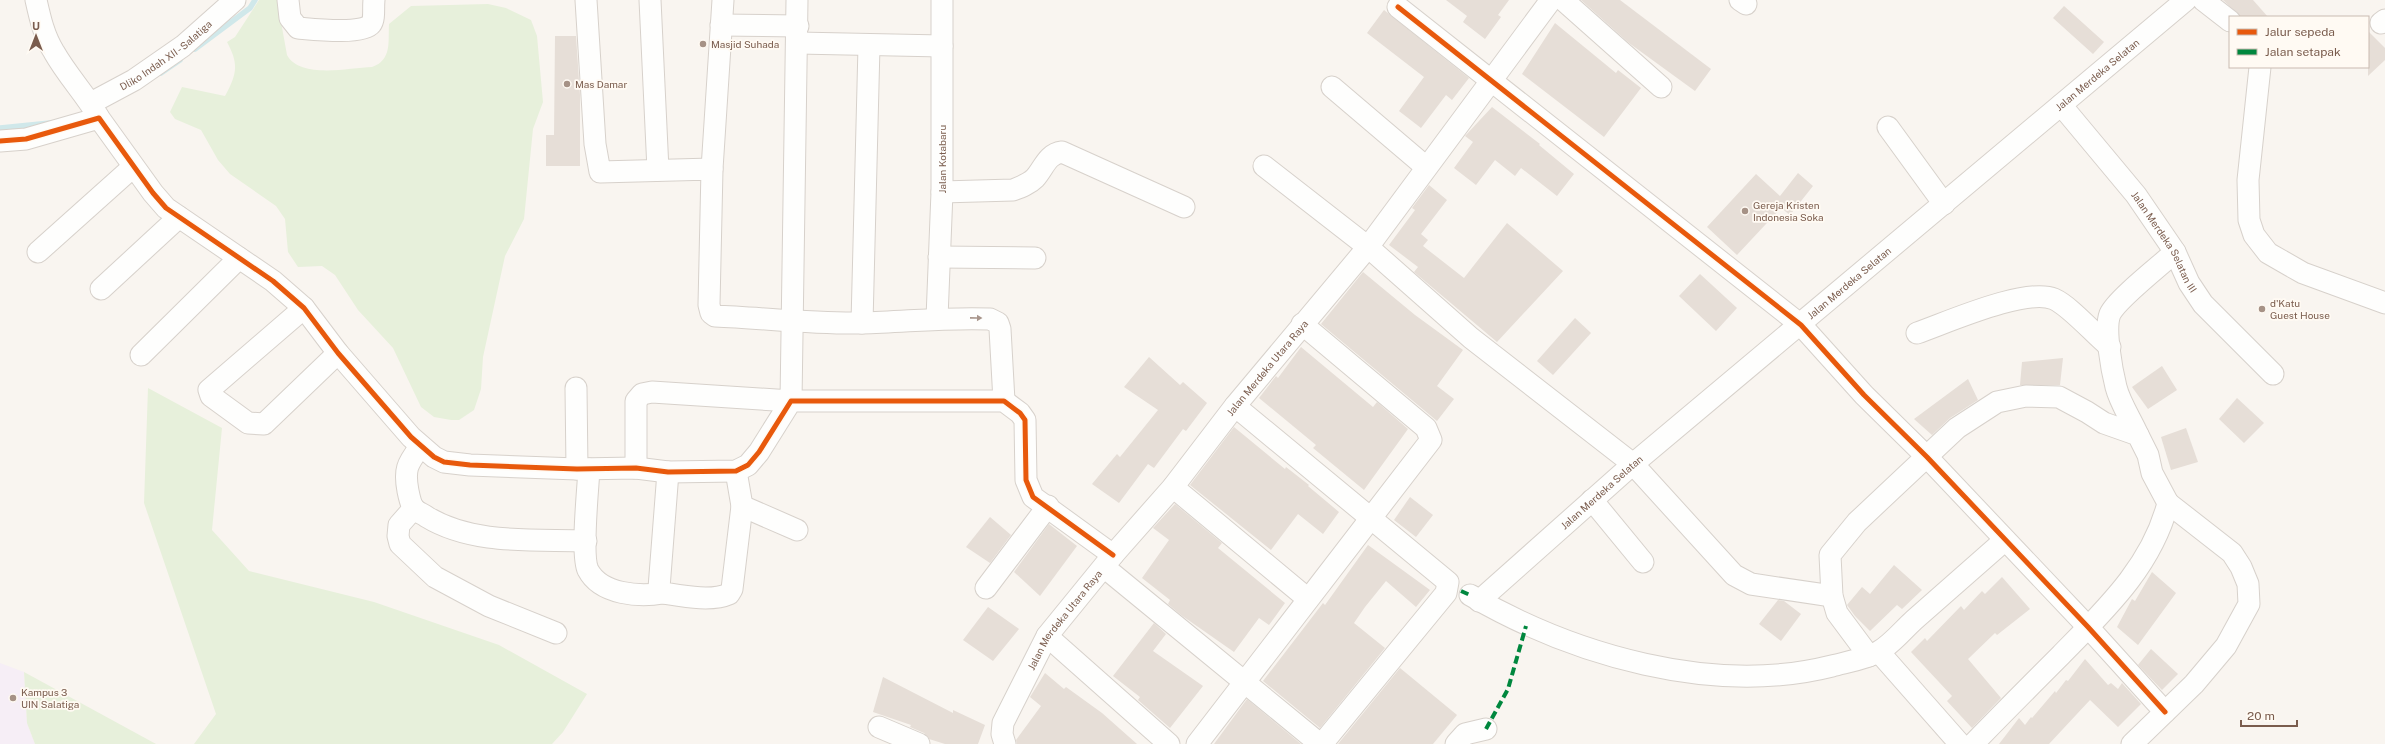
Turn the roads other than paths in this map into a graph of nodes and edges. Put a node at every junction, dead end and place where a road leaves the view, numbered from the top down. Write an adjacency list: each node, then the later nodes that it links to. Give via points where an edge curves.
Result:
1 (36, 0): 25 (street, via 41,25 54,52)
2 (235, 0): 25 (street, Dliko Indah XII - Salatiga, via 183,46)
3 (288, 0): 4 (street, via 290,18 298,28 341,30 369,26 372,22)
4 (374, 0)
5 (586, 0): 32 (street, via 595,144 600,172)
6 (650, 0): 32 (street)
7 (723, 0): 16 (street)
8 (797, 0): 17 (street)
9 (942, 0): 19 (street, Jalan Kotabaru)
10 (1551, 0): 21 (street, Jalan Merdeka Utara Raya)
11 (1563, 0): 23 (street)
12 (2203, 0): 15 (street)
13 (2176, 2): 24 (street, Jalan Merdeka Selatan)
14 (1398, 7): 21 (street)
15 (2229, 20)
16 (721, 25): 17 (street); 31 (street)
17 (798, 35): 18 (street); 47 (street)
18 (869, 46): 19 (street); 48 (street)
19 (942, 46): 33 (street, Jalan Kotabaru)
20 (2260, 68): 44 (street, via 2248,180 2248,204 2254,235 2268,253 2303,273)
21 (1491, 80): 30 (street, Jalan Merdeka Utara Raya); 50 (street)
22 (1332, 86): 30 (street)
23 (1660, 86)
24 (2061, 105): 34 (street, Jalan Merdeka Selatan); 39 (street, Jalan Merdeka Selatan III, via 2136,195)
25 (95, 110): 27 (street, Dliko Indah XII - Salatiga, via 26,139); 29 (street)
26 (1888, 127): 34 (street)
27 (0, 141)
28 (1264, 166): 37 (street)
29 (133, 167): 36 (street, via 153,193); 38 (street)
30 (1426, 167): 37 (street, Jalan Merdeka Utara Raya)
31 (712, 169): 32 (street); 47 (street, via 710,311 715,316)
32 (658, 170)
33 (942, 192): 35 (street, via 1013,190 1035,178 1049,158 1062,152); 40 (street, Jalan Kotabaru)
34 (1944, 204): 50 (street, Jalan Merdeka Selatan)
35 (1184, 208)
36 (179, 217): 41 (street); 43 (street)
37 (1368, 247): 49 (street, Jalan Merdeka Utara Raya); 63 (street, via 1470,338)
38 (38, 252)
39 (2175, 252): 52 (street, via 2113,310 2108,323); 55 (street, Jalan Merdeka Selatan III, via 2189,283 2203,304)
40 (939, 257): 42 (street); 46 (street, Jalan Kotabaru)
41 (239, 258): 45 (street, via 273,281); 54 (street)
42 (1035, 258)
43 (102, 288)
44 (2385, 303)
45 (304, 308): 53 (street); 53 (street, via 209,390 211,396 248,423 264,424)
46 (937, 318): 48 (street); 58 (street, one-way to 58, via 990,319 998,323)
47 (791, 321): 48 (street); 57 (street)
48 (862, 323)
49 (1302, 324): 59 (street, Jalan Merdeka Utara Raya); 74 (street, via 1430,432 1430,443)
50 (1801, 325): 62 (street, via 1864,395); 63 (street, Jalan Merdeka Selatan)
51 (1917, 333): 52 (street, via 2012,300 2047,297 2063,305)
52 (2110, 347): 60 (street, via 2116,388)
53 (338, 353): 61 (street)
54 (141, 355)
55 (2274, 374)
56 (576, 388): 65 (street)
57 (791, 400): 58 (street); 64 (street, via 652,392 642,394 636,401); 66 (street, via 759,452 748,465)
58 (1004, 401): 72 (street, via 1025,420 1028,486 1033,497)
59 (1235, 406): 68 (street, Jalan Merdeka Utara Raya); 74 (street)
60 (2138, 435): 62 (street, via 2104,423 2059,398 2026,396 1997,402 1977,413); 70 (street, via 2148,455 2152,473)
61 (420, 447): 65 (street, via 434,457 454,464); 73 (street, via 409,461 405,475)
62 (1927, 457): 77 (street); 83 (street, via 1857,522 1832,551 1829,560)
63 (1633, 464): 69 (street, Jalan Merdeka Selatan); 83 (street, via 1734,575 1751,584)
64 (636, 468): 65 (street); 67 (street)
65 (583, 469): 76 (street)
66 (736, 471): 67 (street); 71 (street)
67 (668, 472): 82 (street, via 658,584)
68 (1173, 487): 78 (street, Jalan Merdeka Utara Raya); 84 (street)
69 (1592, 500): 79 (street); 81 (street, Jalan Merdeka Selatan)
70 (2168, 503): 85 (street, via 2163,524 2142,564); 90 (street, via 2232,553 2244,572 2249,595 2245,614 2226,646 2194,684)
71 (742, 506): 75 (street); 82 (street, via 730,594 718,597)
72 (1048, 506): 78 (street); 80 (street)
73 (414, 508): 76 (street, via 443,526 475,535); 86 (street, via 399,525 400,544 435,577 489,606)
74 (1371, 517): 81 (street); 84 (street)
75 (798, 530)
76 (586, 540): 82 (street, via 586,564 594,578 613,590 632,596)
77 (2005, 540): 85 (street); 88 (street)
78 (1109, 561): 87 (street, Jalan Merdeka Utara Raya); 89 (street)
79 (1643, 562)
80 (986, 588)
81 (1464, 592): 88 (street, via 1526,626 1571,644 1664,669 1715,674 1783,674 1810,672); 97 (street, via 1446,593)
82 (663, 593)
83 (1832, 596): 88 (street, via 1843,623)
84 (1308, 599): 89 (street)
85 (2088, 627): 90 (street); 100 (street)
86 (556, 633)
87 (1047, 636): 94 (street, Jalan Merdeka Utara Raya, via 1003,724); 95 (street)
88 (1874, 654): 99 (street)
89 (1246, 681): 96 (street); 97 (street)
90 (2165, 712): 101 (street)
91 (879, 727): 93 (street)
92 (1486, 729): 98 (street, via 1465,734)
93 (919, 744)
94 (1004, 744)
95 (1169, 744)
96 (1198, 744)
97 (1321, 744)
98 (1456, 744)
99 (1960, 744)
100 (1973, 744)
101 (2132, 744)

